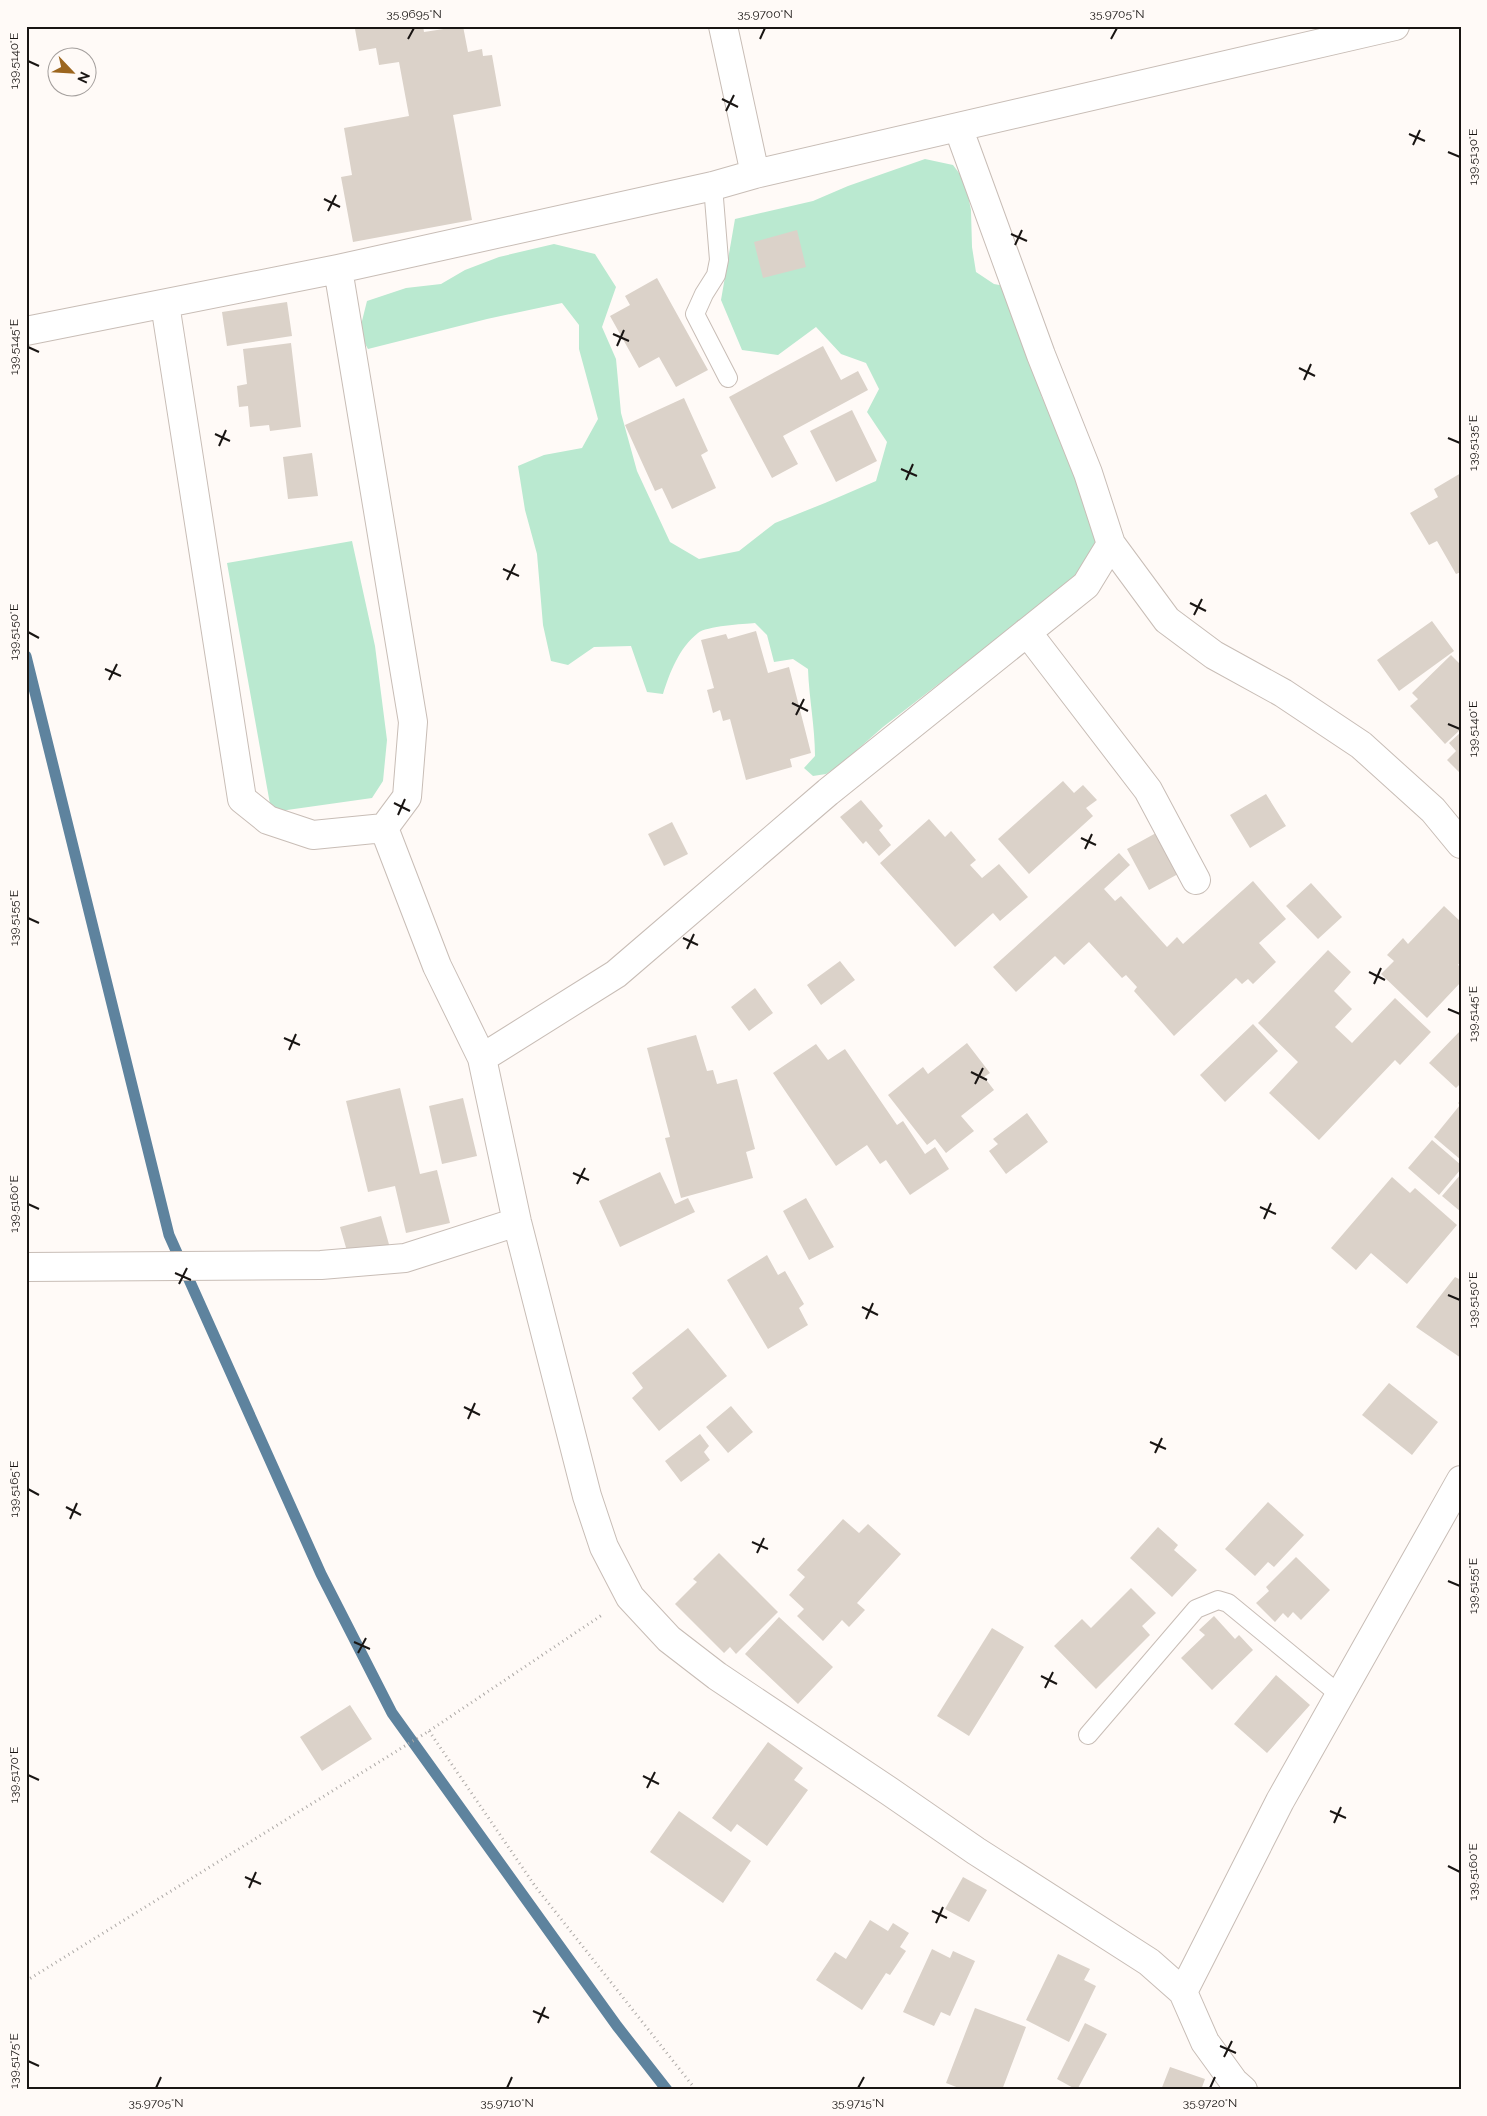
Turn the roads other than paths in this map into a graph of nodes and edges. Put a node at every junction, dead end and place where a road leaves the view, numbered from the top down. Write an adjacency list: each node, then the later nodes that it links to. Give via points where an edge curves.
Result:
1 (723, 26): 4 (street)
2 (1395, 26): 3 (street)
3 (958, 127): 4 (street); 10 (street, via 1088,473)
4 (755, 174): 5 (street)
5 (712, 186): 6 (street); 9 (lane, via 719,260 716,275 695,314)
6 (338, 269): 7 (street); 12 (street, via 413,722 407,797)
7 (165, 304): 8 (street); 12 (street, via 242,799 268,820 313,835)
8 (26, 331)
9 (728, 378)
10 (1111, 544): 11 (street, via 1086,585); 13 (street, via 1167,620 1214,656 1283,693 1361,745 1433,810)
11 (1027, 632): 14 (street, via 1148,790); 15 (street, via 828,792 616,974)
12 (384, 828): 15 (street, via 437,966)
13 (1461, 844)
14 (1196, 880)
15 (482, 1058): 16 (street)
16 (517, 1222): 17 (street, via 405,1258 322,1266); 21 (street, via 587,1496 604,1548 630,1596 669,1639 718,1676 976,1851 1149,1962)
17 (26, 1267)
18 (1461, 1480): 19 (street)
19 (1340, 1695): 20 (lane, via 1228,1603 1218,1600 1196,1609); 21 (street, via 1280,1800)
20 (1088, 1735)
21 (1183, 1992): 22 (street, via 1205,2042)
22 (1243, 2090)

